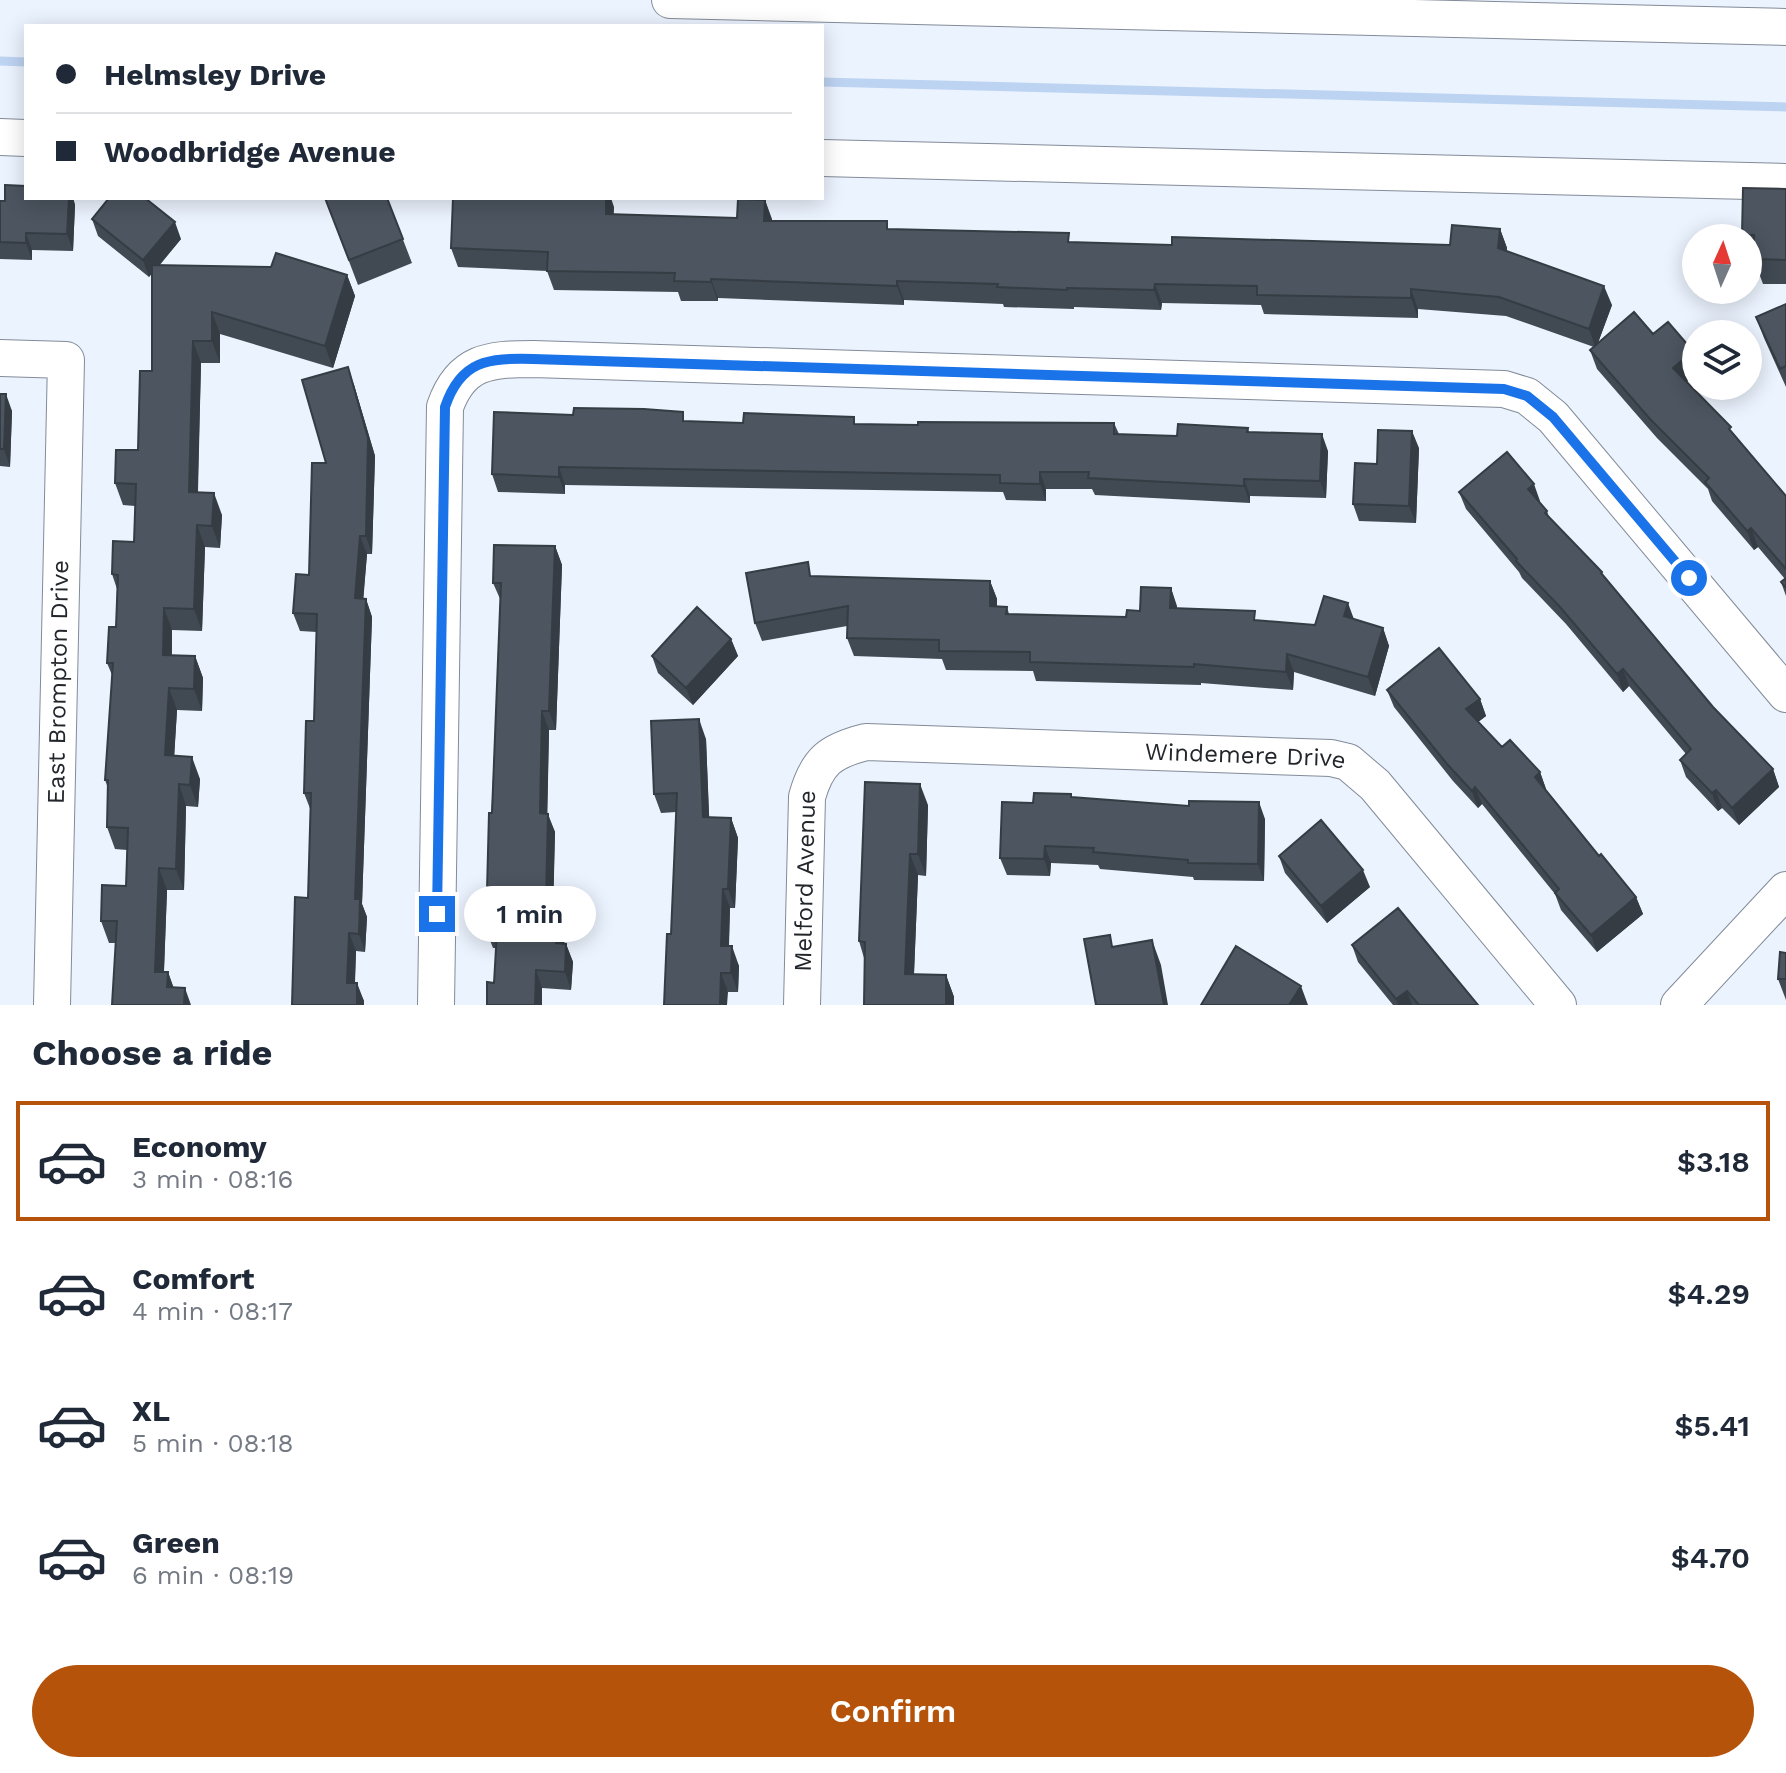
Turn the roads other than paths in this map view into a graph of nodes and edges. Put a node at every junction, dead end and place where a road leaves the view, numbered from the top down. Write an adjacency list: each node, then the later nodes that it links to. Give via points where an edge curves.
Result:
1 (670, 0): 2 (street)
2 (1786, 27)
3 (0, 137): 4 (street)
4 (24, 138)
5 (824, 158): 6 (street)
6 (1786, 182)
7 (0, 358): 11 (street, East Brompton Drive, via 66,360)
8 (1786, 694): 12 (street, via 1553,417 1527,396 1504,389 508,359 484,363 461,374 445,407)
9 (824, 761): 13 (street, Melford Avenue, via 807,797); 14 (street, Windemere Drive, via 842,748 866,742 1348,762 1375,785)
10 (1786, 890): 15 (street)
11 (52, 1005)
12 (436, 1005)
13 (802, 1005)
14 (1558, 1005)
15 (1679, 1005)

